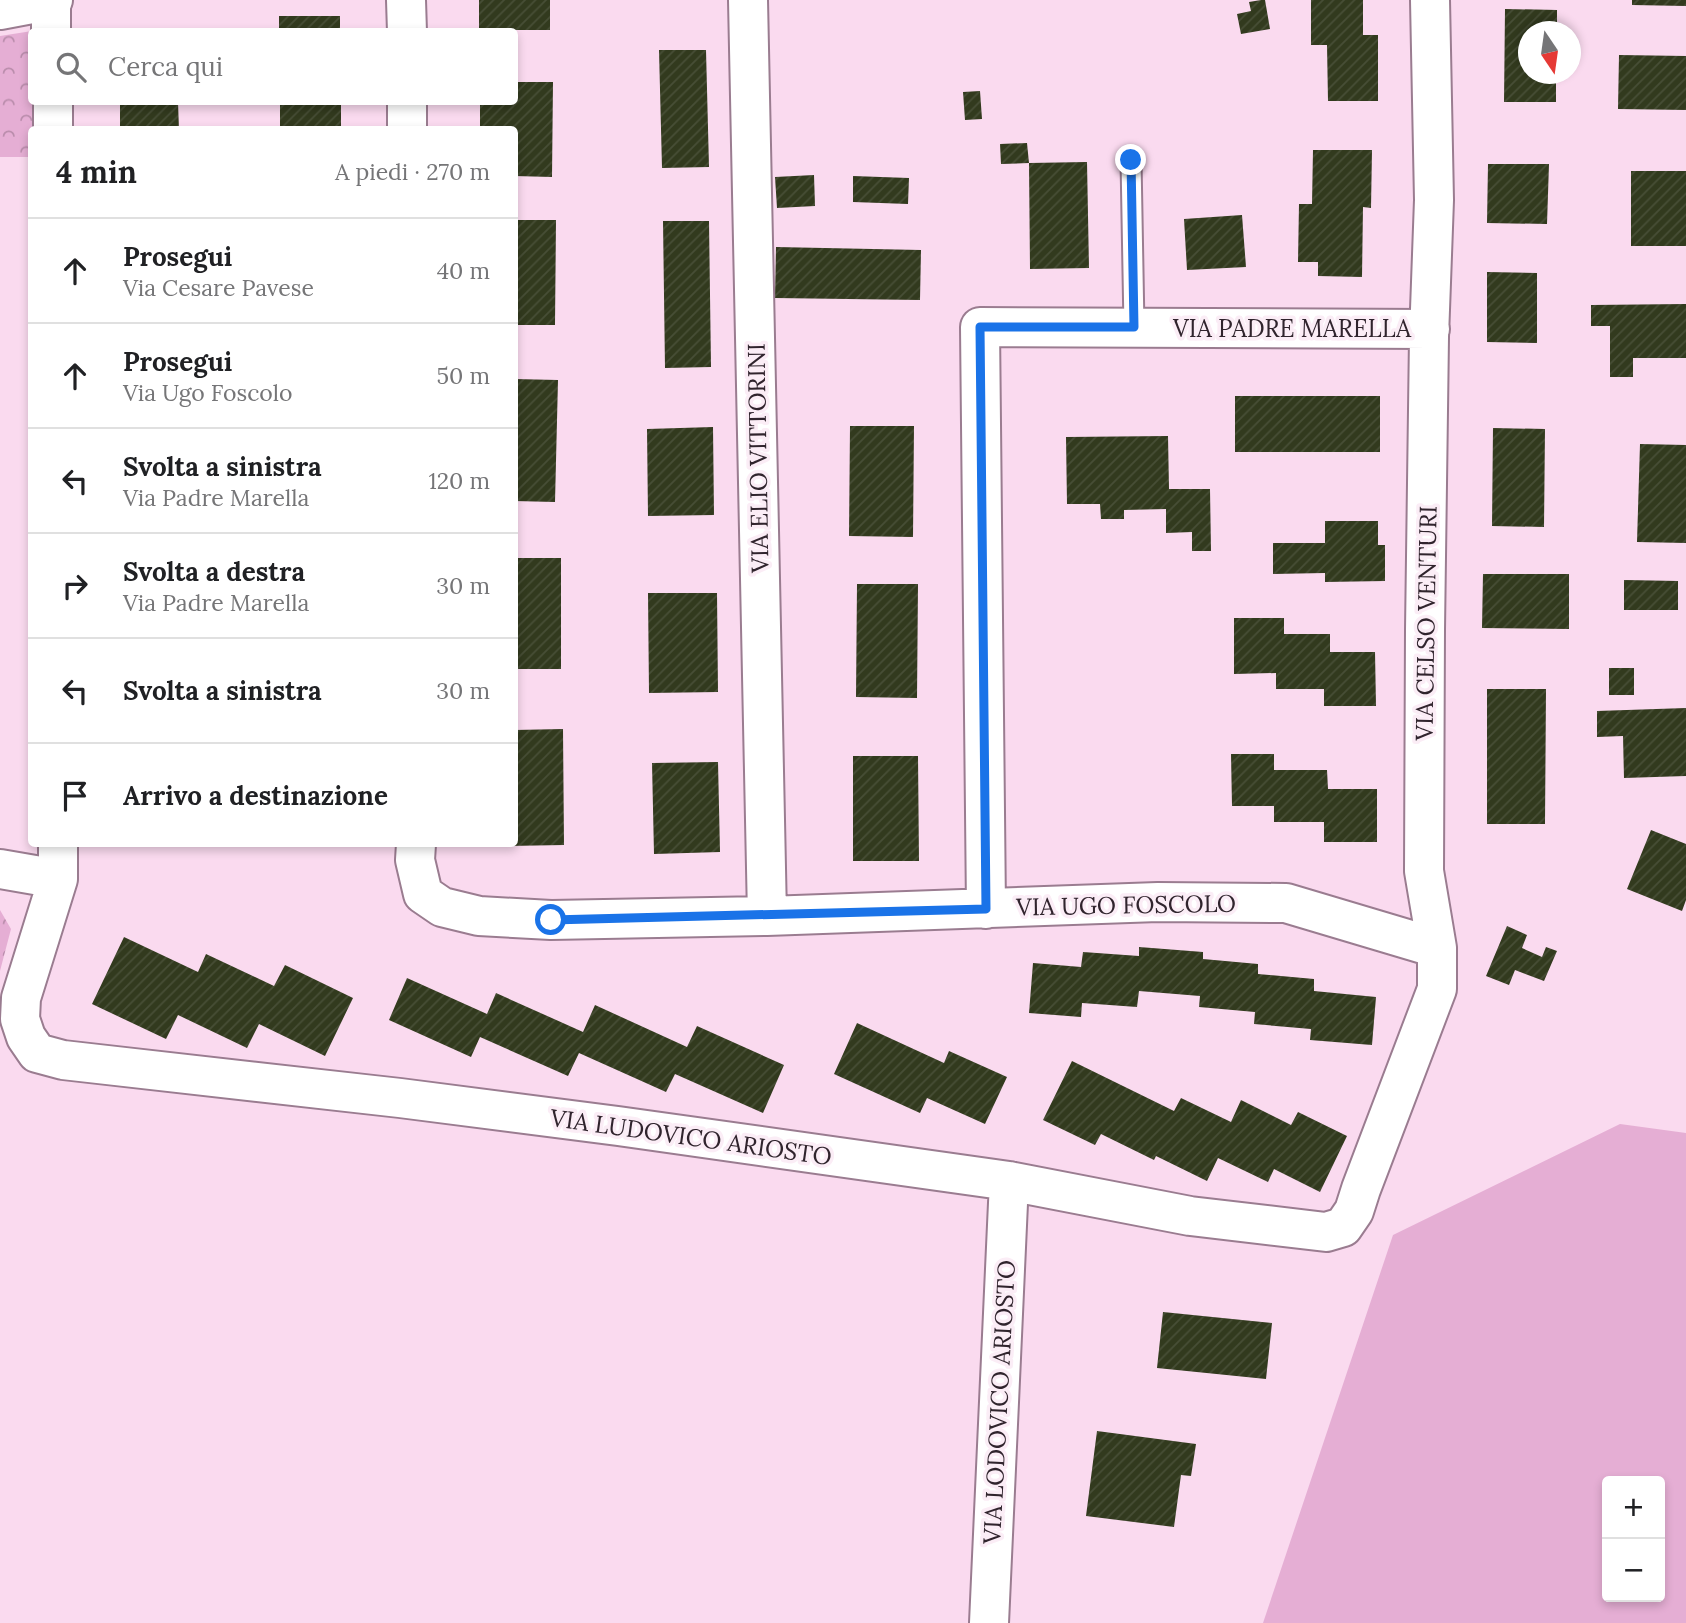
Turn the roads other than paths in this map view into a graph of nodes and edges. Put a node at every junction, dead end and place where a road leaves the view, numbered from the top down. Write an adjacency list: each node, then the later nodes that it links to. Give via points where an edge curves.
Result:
1 (52, 0): 5 (street); 6 (street)
2 (407, 0): 7 (street)
3 (748, 0): 19 (street, VIA ELIO VITTORINI)
4 (1430, 0): 14 (street, VIA CELSO VENTURI, via 1434,200)
5 (0, 10)
6 (51, 28)
7 (407, 28)
8 (53, 105): 10 (street)
9 (407, 105): 11 (street)
10 (54, 126)
11 (407, 126)
12 (1131, 160): 13 (lane)
13 (1134, 327): 14 (street, VIA PADRE MARELLA); 18 (street, VIA PADRE MARELLA, via 980,327)
14 (1430, 329): 20 (street, VIA CELSO VENTURI, via 1424,871)
15 (416, 847): 19 (street, VIA UGO FOSCOLO, via 423,894 442,907 480,916 551,920)
16 (58, 861): 17 (street); 21 (street, VIA LUDOVICO ARIOSTO, via 21,998 20,1019 37,1053 63,1060 400,1098)
17 (0, 869)
18 (986, 909): 19 (street, VIA UGO FOSCOLO); 20 (street, VIA UGO FOSCOLO, via 1158,902 1286,903)
19 (767, 916)
20 (1437, 948): 22 (street, VIA CELSO VENTURI, via 1437,989 1354,1211)
21 (1009, 1181): 22 (street, VIA LUDOVICO ARIOSTO, via 1190,1216 1326,1232); 23 (street, VIA LODOVICO ARIOSTO)
22 (1343, 1227)
23 (989, 1623)

